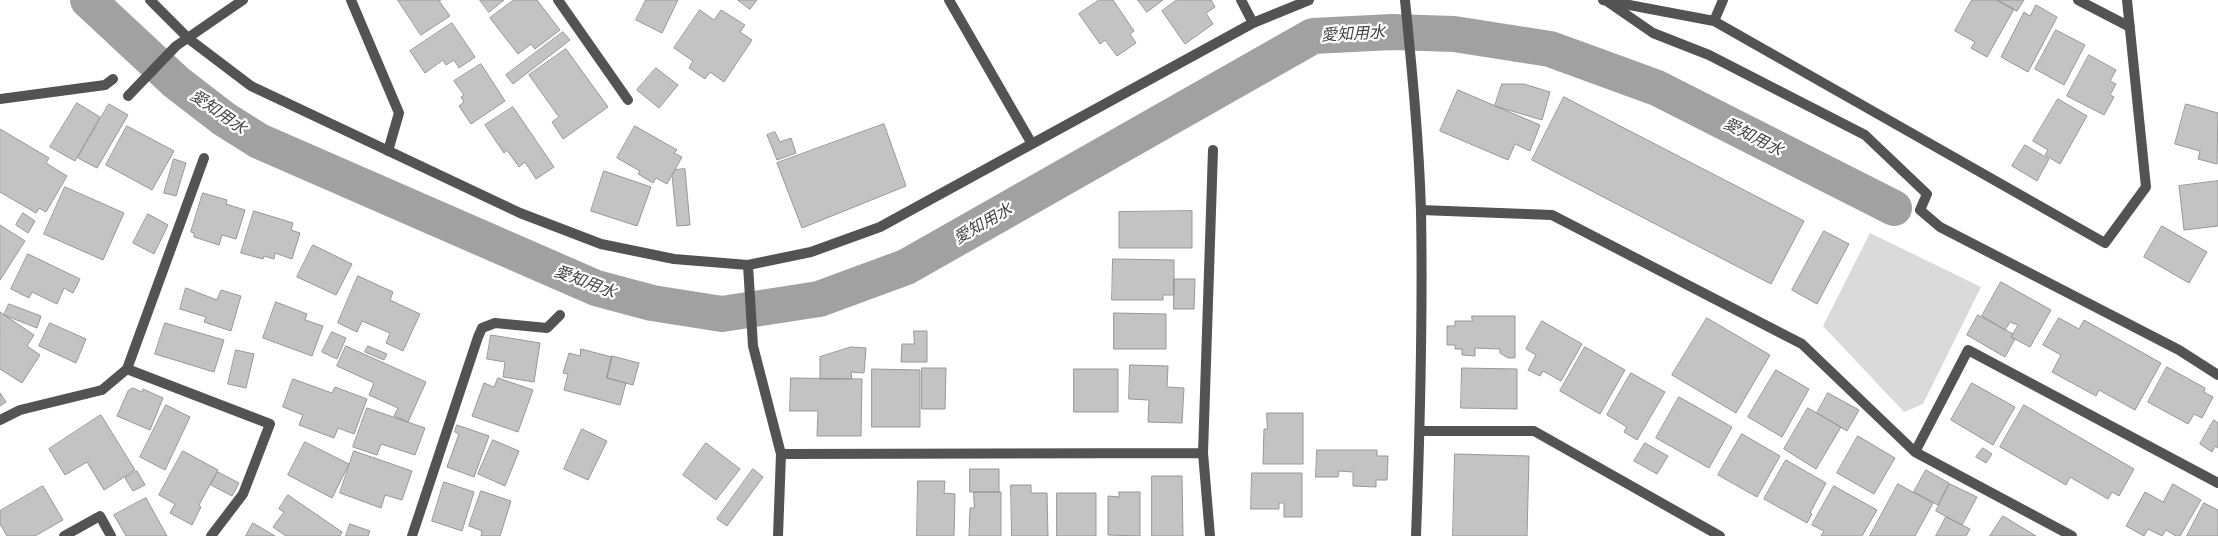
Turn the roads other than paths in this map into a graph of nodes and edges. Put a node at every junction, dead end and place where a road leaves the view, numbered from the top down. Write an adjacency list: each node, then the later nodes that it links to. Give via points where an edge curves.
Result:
1 (150, 0): 16 (street)
2 (243, 0): 16 (street)
3 (351, 0): 23 (street, via 399,113)
4 (558, 0): 20 (street)
5 (949, 0): 21 (street)
6 (1241, 0): 14 (street)
7 (1309, 0): 14 (street)
8 (1405, 0): 25 (street)
9 (1604, 0): 13 (street); 29 (street, via 1653,32 1709,56 1865,135 1927,194 1920,210 1940,227 2179,350)
10 (1723, 0): 13 (street)
11 (2078, 0): 15 (street)
12 (2127, 0): 15 (street)
13 (1714, 21): 15 (street, via 2105,244 2146,188)
14 (1253, 23): 21 (street)
15 (2130, 27)
16 (189, 39): 18 (street, via 176,46); 23 (street, via 252,86)
17 (113, 79): 19 (street, via 105,85)
18 (128, 96)
19 (0, 99)
20 (628, 100)
21 (1032, 144): 26 (street, via 880,227 811,252)
22 (1213, 150): 33 (street)
23 (388, 151): 26 (street, via 520,213 601,244 674,259)
24 (204, 158): 28 (street)
25 (1421, 210): 31 (street); 32 (street, via 1552,215 1802,344)
26 (748, 265): 34 (street, via 753,346)
27 (560, 314): 39 (street, via 547,328 495,324 482,328)
28 (127, 369): 30 (street, via 102,390 20,410); 38 (street, via 270,424 243,494)
29 (2218, 375)
30 (0, 420)
31 (1420, 431): 42 (street); 43 (street, via 1534,431)
32 (1916, 452): 35 (street, via 1968,350); 44 (street)
33 (1203, 453): 34 (street); 41 (street)
34 (781, 454): 40 (street)
35 (2218, 483)
36 (64, 536): 37 (street, via 100,516)
37 (111, 536)
38 (211, 536)
39 (412, 536)
40 (778, 536)
41 (1210, 536)
42 (1416, 536)
43 (1720, 536)
44 (2072, 536)

